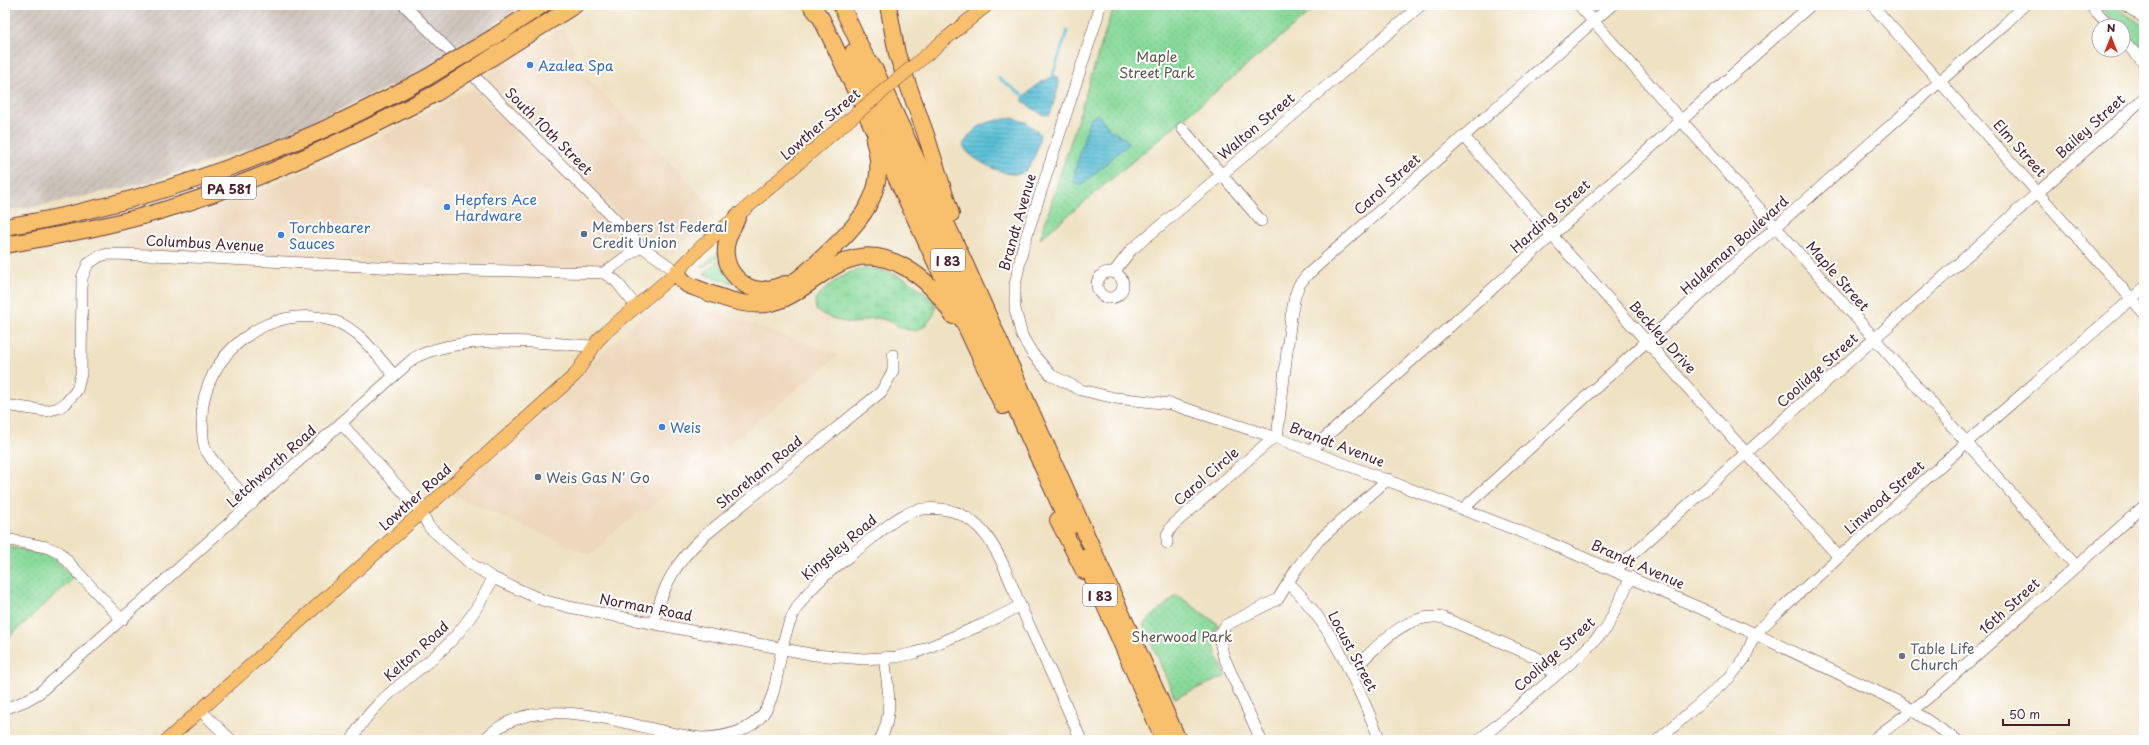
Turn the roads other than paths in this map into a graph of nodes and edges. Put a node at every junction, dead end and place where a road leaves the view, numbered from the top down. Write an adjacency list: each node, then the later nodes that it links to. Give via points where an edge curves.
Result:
1 (404, 5): 41 (street, South 10th Street)
2 (542, 5): 37 (highway, PA 581, bridge, via 426,78 305,138 162,191 48,220)
3 (568, 5): 23 (highway, PA 581)
4 (575, 5): 23 (highway)
5 (811, 5): 29 (highway, via 821,18)
6 (832, 5): 83 (highway, I 83)
7 (841, 5): 26 (highway, via 864,54)
8 (853, 5): 26 (highway, I 83, via 874,58)
9 (888, 5): 42 (highway, via 897,54 926,135)
10 (987, 5): 35 (main road, Lowther Street, bridge)
11 (1099, 5): 59 (street, Brandt Avenue, via 1016,275 1015,309 1022,336 1041,365 1070,386 1115,398 1171,404)
12 (1421, 5): 33 (street, Walton Street)
13 (1579, 5): 22 (street, Maple Street)
14 (1612, 5): 22 (street, Carol Street)
15 (1811, 5): 30 (street, Harding Street)
16 (1872, 5): 27 (street, Elm Street)
17 (2024, 5): 27 (street, Haldeman Boulevard)
18 (2090, 5): 20 (street)
19 (2125, 5): 21 (street)
20 (2102, 18)
21 (2144, 18)
22 (1593, 22): 30 (street, Maple Street); 32 (street, Carol Street)
23 (524, 38): 40 (highway, PA 581, bridge, via 438,92 356,135 226,189 169,209 119,222)
24 (2131, 48): 25 (street)
25 (2144, 62)
26 (875, 70): 42 (highway, I 83)
27 (1941, 82): 34 (street, Elm Street); 38 (street, Haldeman Boulevard)
28 (2144, 98): 34 (street, Bailey Street)
29 (865, 112): 46 (highway, via 877,159 877,175 871,200 850,231); 54 (highway)
30 (1680, 120): 38 (street, Maple Street); 39 (street, Harding Street)
31 (1182, 128): 33 (street)
32 (1464, 137): 39 (street, Beckley Drive); 59 (street, Carol Street, via 1299,285 1291,317)
33 (1221, 174): 36 (street); 44 (street, Walton Street, via 1131,250)
34 (2039, 192): 48 (street, Elm Street); 51 (street, Coolidge Street)
35 (738, 216): 43 (main road, Lowther Street, via 701,247); 46 (highway, via 728,239 726,255 735,276 744,285 760,290)
36 (1261, 222)
37 (5, 227)
38 (1776, 228): 51 (street, Maple Street); 52 (street, Haldeman Boulevard)
39 (1552, 235): 52 (street, Beckley Drive); 61 (street, Harding Street)
40 (5, 245)
41 (641, 246): 43 (street, South 10th Street); 45 (street)
42 (966, 266): 95 (highway, I 83)
43 (677, 272): 46 (highway, via 736,294 750,296 776,293 787,288); 49 (main road, Lowther Road); 54 (highway, via 682,280 693,287 753,305 781,300 840,263 862,256 895,261 932,289 949,310)
44 (1114, 272)
45 (604, 273): 49 (street, via 616,281); 57 (street, Columbus Avenue, via 416,269 108,254 92,260 82,274 81,374 74,394 58,408 46,411)
46 (794, 280)
47 (2144, 288): 48 (street, Linwood Street)
48 (2132, 299): 50 (street, Elm Street); 60 (street, Linwood Street)
49 (636, 306): 53 (main road, Lowther Road, via 607,330)
50 (2144, 313)
51 (1873, 339): 60 (street, Maple Street); 62 (street, Coolidge Street)
52 (1646, 342): 62 (street, Beckley Drive); 66 (street, Haldeman Boulevard)
53 (594, 346): 56 (street, Letchworth Road, via 479,342 455,344 427,352 409,361); 67 (main road, Lowther Road, via 576,374)
54 (977, 354): 83 (highway)
55 (893, 355): 78 (street, Shoreham Road, via 893,371 881,392 704,536 680,560 667,582)
56 (394, 375): 58 (street, Letchworth Road); 64 (street, via 352,330 323,318 278,321 249,334 234,346 217,367 205,396 202,415 203,440 209,455)
57 (5, 404)
58 (341, 423): 64 (street, Letchworth Road); 67 (street, Norman Road)
59 (1275, 437): 61 (street, Brandt Avenue); 69 (street, Carol Circle, via 1172,526)
60 (1966, 443): 70 (street, Linwood Street); 71 (street, Maple Street)
61 (1311, 450): 63 (street, Brandt Avenue)
62 (1746, 452): 70 (street, Beckley Drive); 72 (street, Coolidge Street)
63 (1388, 480): 66 (street, Brandt Avenue); 75 (street, via 1318,541)
64 (252, 504): 77 (street, Letchworth Road)
65 (2144, 506): 71 (street, 16th Street)
66 (1464, 508): 72 (street, Brandt Avenue)
67 (422, 513): 74 (street, Norman Road, via 429,528 471,564); 86 (main road, Lowther Road)
68 (5, 539): 77 (street, via 46,546 59,552)
69 (1167, 543)
70 (1839, 557): 79 (street, Linwood Street)
71 (2076, 566): 87 (street, 16th Street)
72 (1615, 570): 73 (street, Brandt Avenue)
73 (1631, 577): 79 (street, Brandt Avenue); 84 (street, Coolidge Street, via 1606,629)
74 (493, 578): 78 (street, Norman Road, via 553,604); 91 (street, Kelton Road, via 485,596 460,631 370,713)
75 (1289, 583): 82 (street, Locust Street, via 1321,620); 96 (street, via 1278,599 1230,622 1219,636 1223,655)
76 (1020, 606): 80 (street, Kingsley Road, via 996,553 977,525 948,510 922,510 895,520 809,591 793,615); 81 (street, Norman Road, via 925,649); 88 (street, Kingsley Road)
77 (122, 620): 85 (street, Letchworth Road, via 39,693 25,702)
78 (654, 623): 80 (street, Norman Road)
79 (1755, 634): 87 (street, Brandt Avenue); 99 (street, Linwood Street, via 1745,658 1730,677)
80 (783, 649): 81 (street, Norman Road, via 839,658); 92 (street, Kingsley Road, via 775,688 769,703 752,724 734,734 719,738 693,737 598,718 553,712 515,718)
81 (884, 658): 93 (street, via 888,715)
82 (1351, 672): 84 (street, via 1406,624 1420,618 1435,616 1538,658); 97 (street, Locust Street)
83 (1135, 674): 94 (highway, I 83)
84 (1555, 676): 98 (street, Coolidge Street)
85 (5, 709)
86 (200, 710): 89 (main road, Lowther Road); 90 (street)
87 (1913, 711): 100 (street, 16th Street, via 1898,718); 101 (street, Brandt Avenue)
88 (1076, 739)
89 (167, 740)
90 (231, 740)
91 (352, 740)
92 (484, 740)
93 (880, 740)
94 (1164, 740)
95 (1179, 740)
96 (1261, 740)
97 (1380, 740)
98 (1479, 740)
99 (1658, 740)
100 (1873, 740)
101 (1957, 740)

